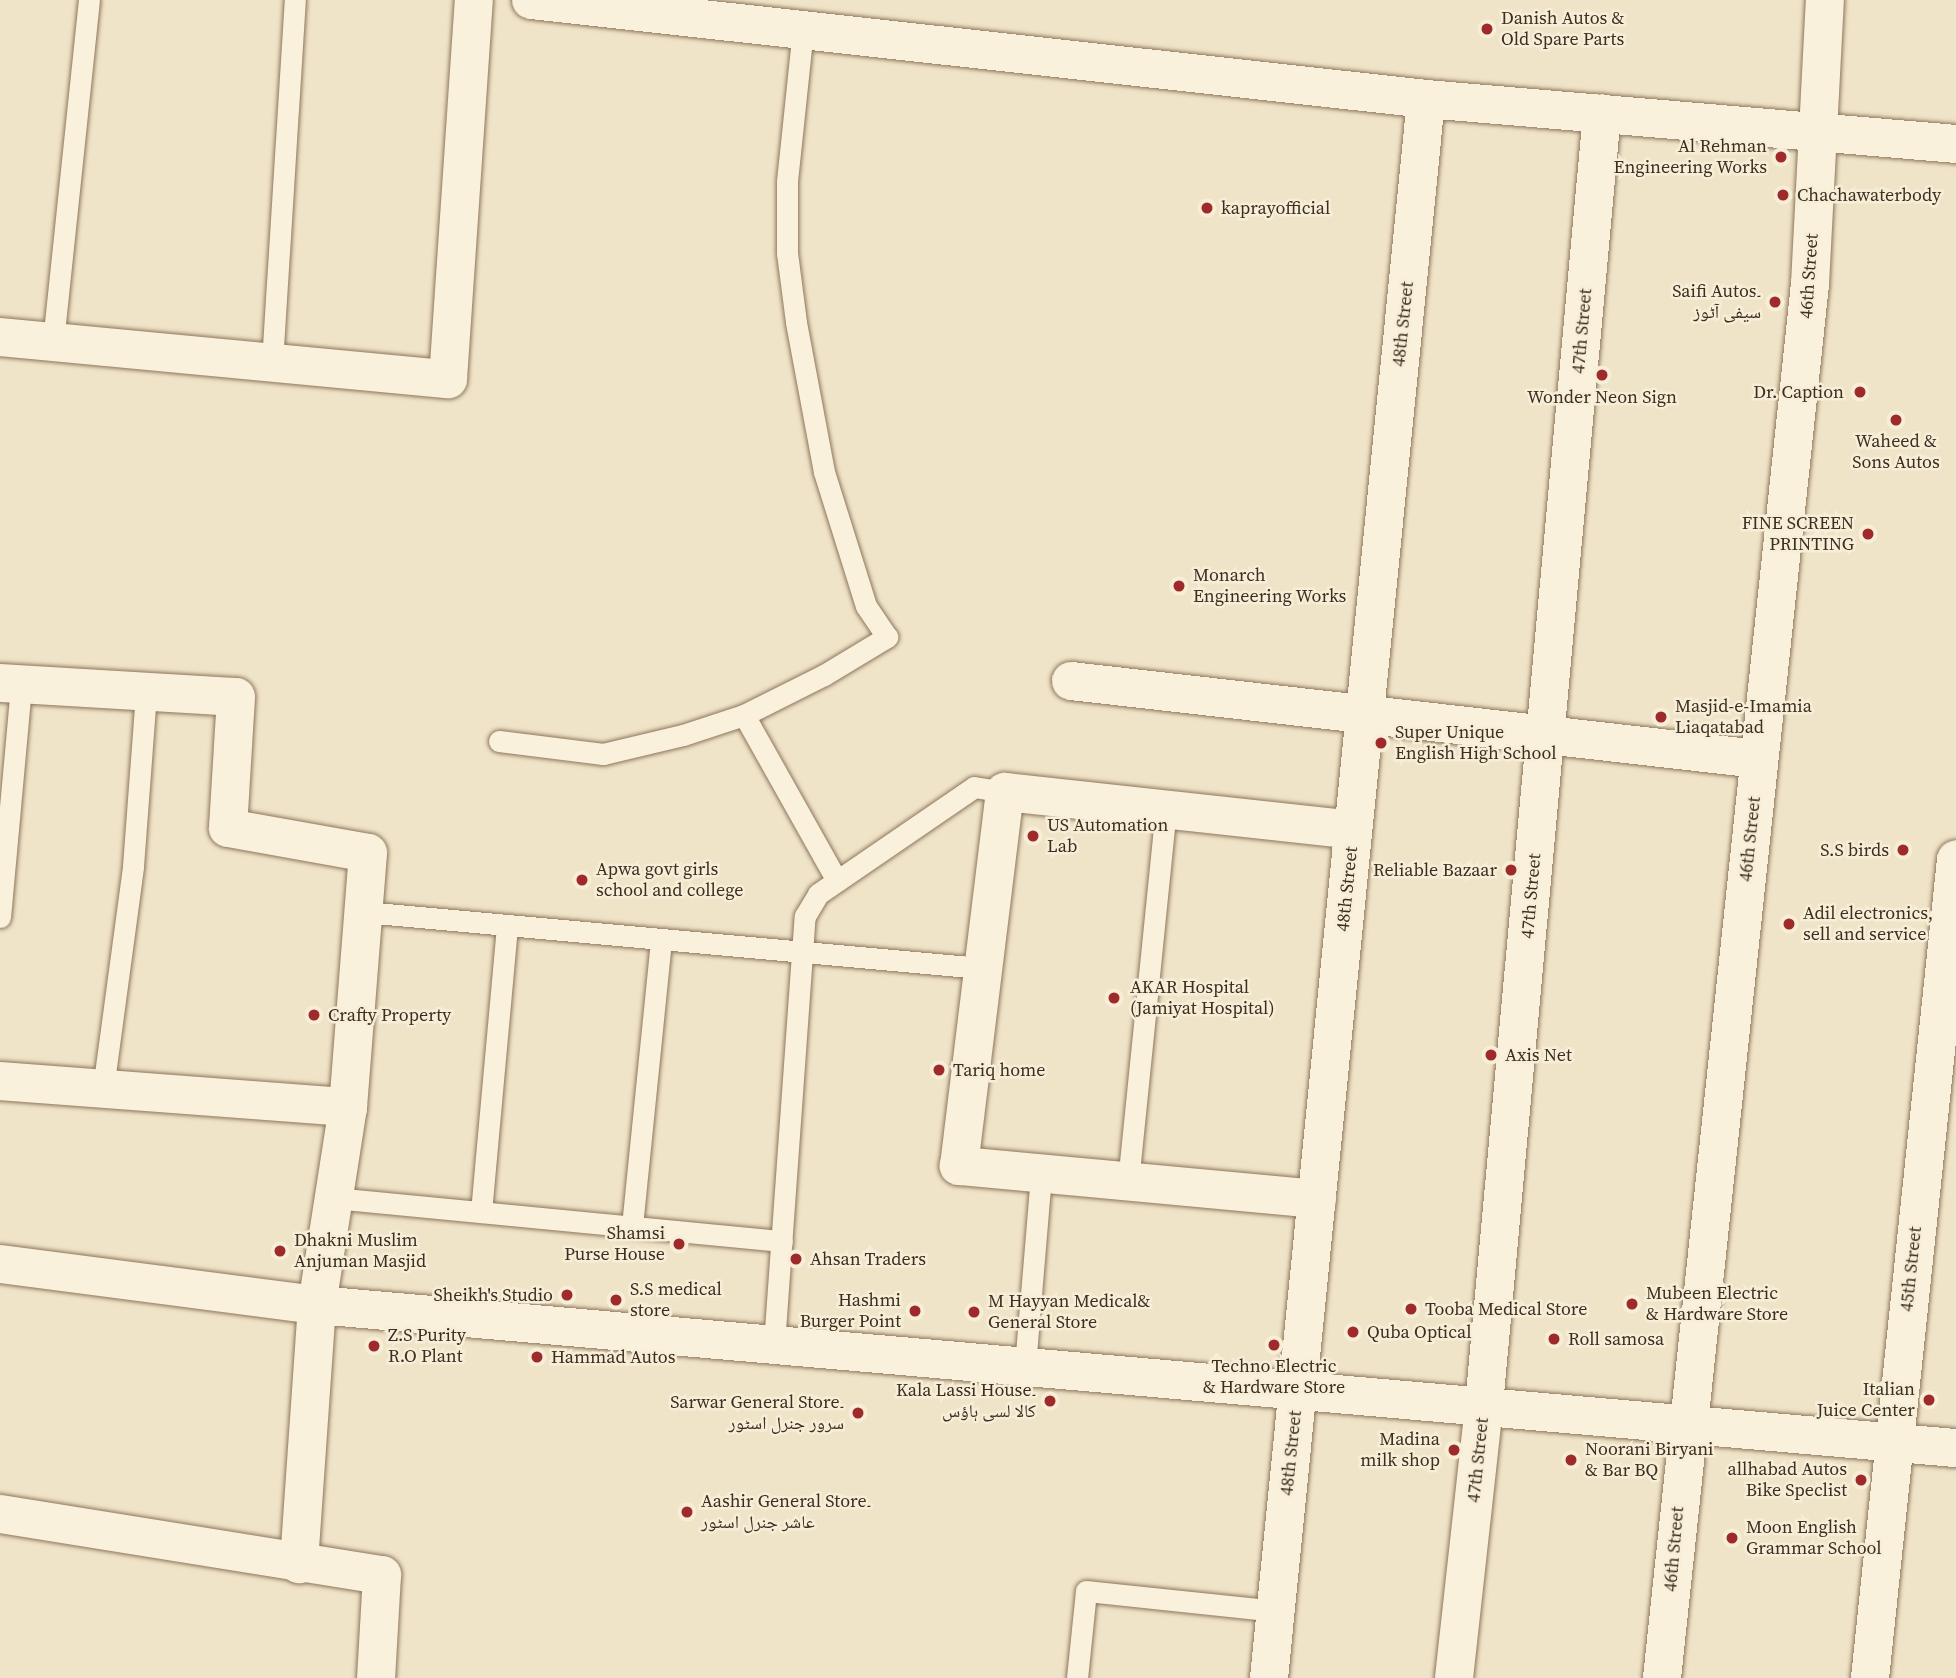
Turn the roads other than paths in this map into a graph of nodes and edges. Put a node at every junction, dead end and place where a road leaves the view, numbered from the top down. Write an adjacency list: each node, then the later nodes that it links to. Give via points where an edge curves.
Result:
1 (89, 0): 12 (lane)
2 (295, 0): 13 (lane)
3 (474, 0): 13 (street, via 448,379)
4 (531, 0): 6 (street)
5 (1825, 0): 9 (street, 46th Street)
6 (803, 30): 7 (street); 18 (lane, via 786,181 786,253 824,472 866,606 887,636 824,675)
7 (1426, 99): 8 (street); 17 (street, 48th Street)
8 (1602, 113): 9 (street); 19 (street, 47th Street)
9 (1816, 129): 10 (street); 21 (street, 46th Street, via 1810,284)
10 (1956, 144)
11 (0, 337): 12 (street)
12 (53, 342): 13 (street)
13 (272, 363)
14 (1071, 681): 17 (street)
15 (11, 684): 16 (street); 28 (lane)
16 (146, 692): 27 (street, via 236,697 228,828 368,853); 34 (lane, via 133,866)
17 (1365, 713): 19 (street); 24 (street, 48th Street)
18 (744, 715): 20 (lane, via 603,754); 26 (lane)
19 (1545, 737): 21 (street); 48 (street, 47th Street)
20 (499, 741)
21 (1758, 759): 49 (street, 46th Street)
22 (1005, 792): 23 (street); 26 (lane, via 974,788); 32 (street)
23 (1166, 810): 24 (street); 37 (lane)
24 (1353, 830): 39 (street, 48th Street)
25 (1956, 860): 50 (street, 45th Street)
26 (837, 881): 31 (lane, via 818,894 805,916)
27 (364, 912): 29 (lane); 35 (street)
28 (0, 917)
29 (508, 925): 30 (lane); 40 (lane)
30 (661, 939): 31 (lane); 41 (lane)
31 (805, 952): 32 (lane); 42 (lane)
32 (981, 968): 36 (street, via 959,1166)
33 (0, 1081): 34 (street)
34 (103, 1089): 35 (street)
35 (348, 1107): 38 (street)
36 (1041, 1174): 37 (street); 46 (lane)
37 (1128, 1182): 39 (street)
38 (334, 1198): 40 (lane); 44 (street)
39 (1317, 1199): 47 (street, 48th Street)
40 (481, 1212): 41 (lane)
41 (632, 1226): 42 (lane)
42 (782, 1241): 45 (lane)
43 (0, 1264): 44 (street)
44 (317, 1305): 45 (street); 53 (street)
45 (774, 1344): 46 (street)
46 (1025, 1366): 47 (street)
47 (1298, 1389): 48 (street); 54 (street, 48th Street)
48 (1484, 1405): 49 (street); 58 (street, 47th Street)
49 (1686, 1422): 50 (street); 59 (street, 46th Street)
50 (1892, 1442): 51 (street); 60 (street, 45th Street)
51 (1956, 1448)
52 (0, 1514): 53 (street)
53 (299, 1564): 55 (street, via 383,1574)
54 (1276, 1611): 56 (lane, via 1086,1591); 57 (street, 48th Street)
55 (376, 1678)
56 (1077, 1678)
57 (1269, 1678)
58 (1454, 1678)
59 (1661, 1678)
60 (1870, 1678)

